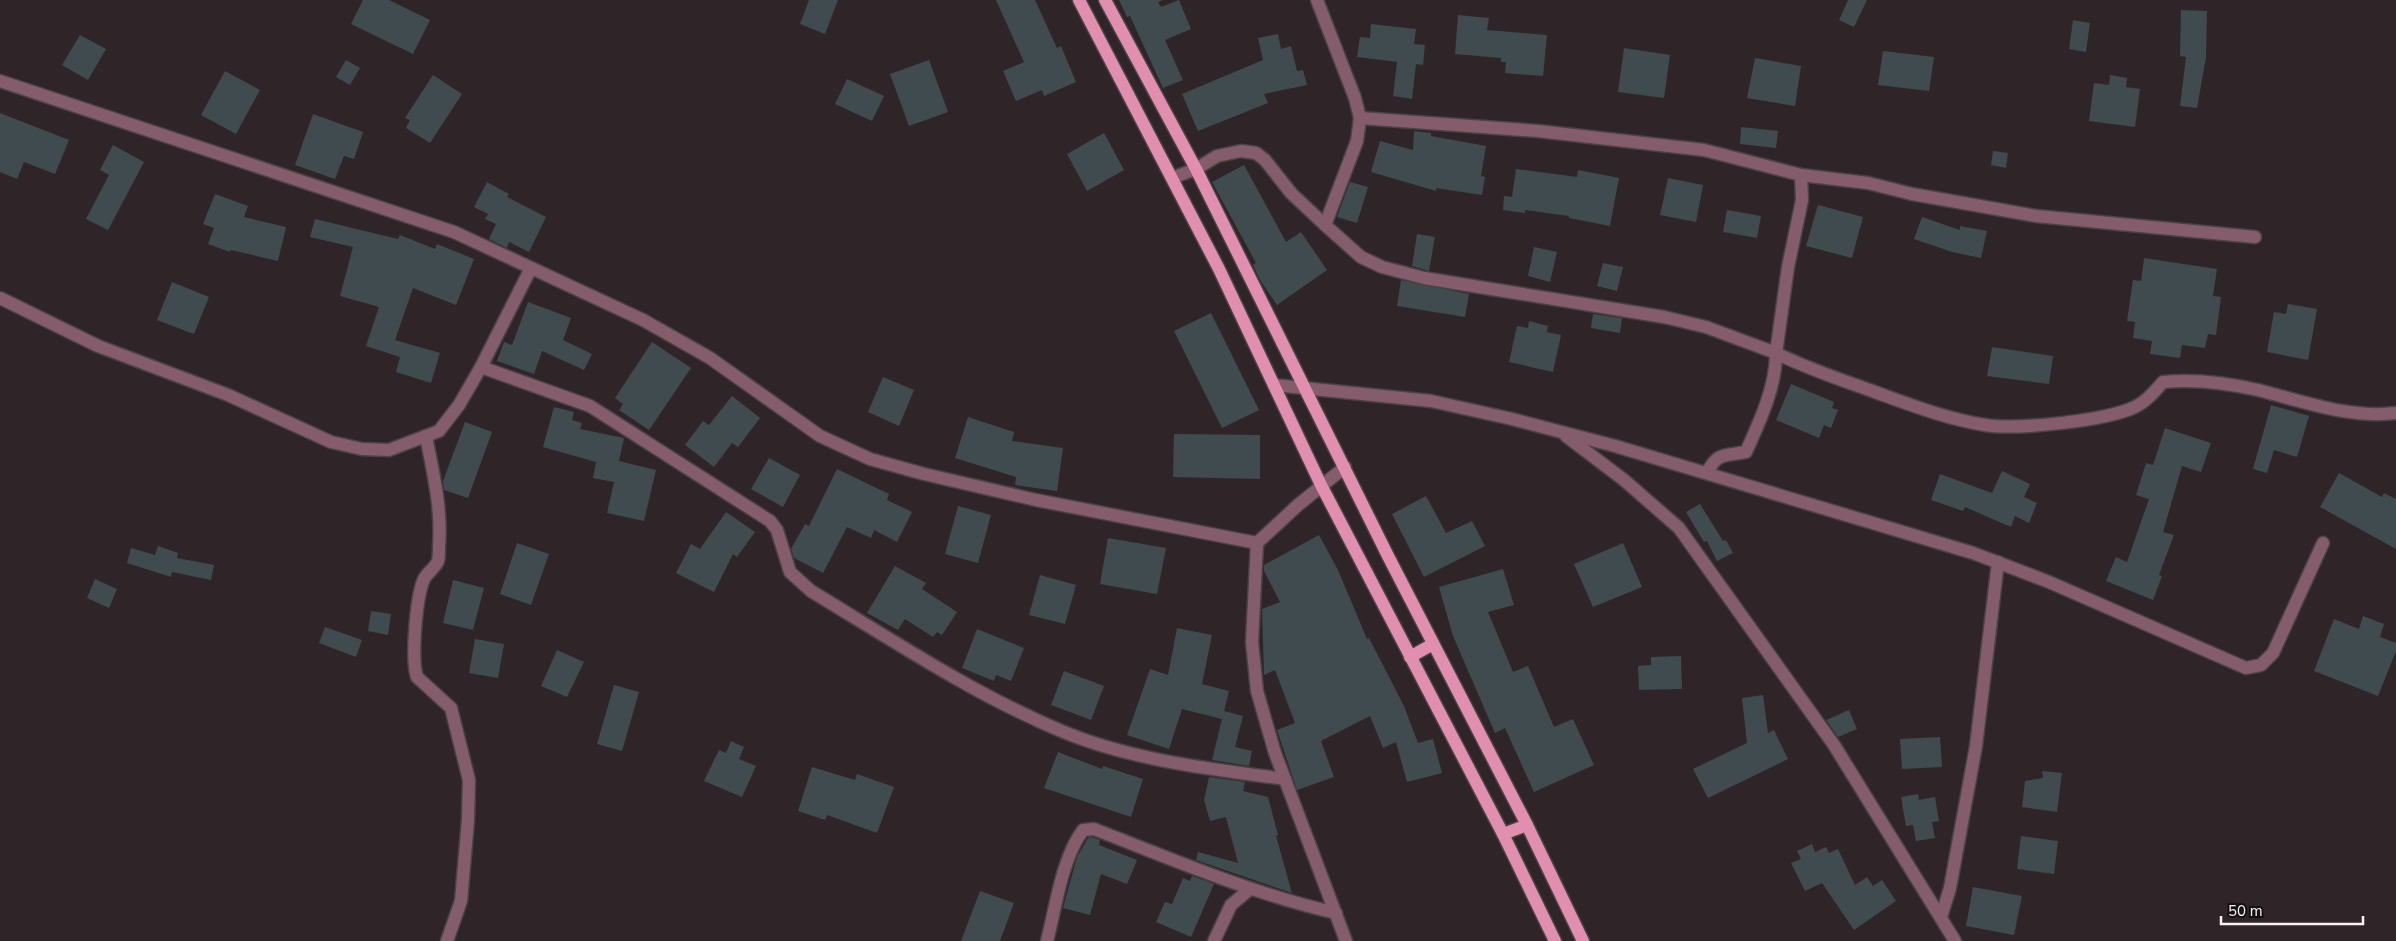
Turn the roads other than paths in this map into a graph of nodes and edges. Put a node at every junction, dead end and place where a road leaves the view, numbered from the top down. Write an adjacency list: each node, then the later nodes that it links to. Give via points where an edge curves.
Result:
1 (1079, 0): 8 (main road)
2 (1105, 0): 6 (main road)
3 (1317, 0): 5 (street)
4 (0, 81): 11 (street, via 454,232)
5 (1360, 118): 7 (street, via 1538,130 1704,150); 9 (street, via 1357,141)
6 (1196, 168): 8 (street); 9 (street, via 1217,156 1242,151 1256,153 1266,160 1290,193); 16 (main road)
7 (1801, 175): 10 (street, via 1868,183 2036,216); 13 (street, via 1802,200 1788,267)
8 (1172, 178): 15 (main road)
9 (1325, 225): 13 (street, via 1361,256 1382,267 1424,278 1664,317 1706,327)
10 (2256, 237)
11 (531, 268): 14 (street); 23 (street, via 643,320 710,358 820,436 870,458 1036,500)
12 (0, 298): 19 (street, via 98,346 228,395 331,442 362,449 389,450)
13 (1776, 353): 17 (street, via 1800,365 1920,408 1986,425 2102,417 2136,406 2148,399 2163,382 2175,381 2226,384 2331,409 2380,415); 21 (street, via 1773,381 1746,452 1723,455 1713,460)
14 (481, 367): 19 (street, via 440,431); 28 (street, via 590,406 770,521 777,530 790,572 811,591 967,685 1060,730 1119,750 1216,770)
15 (1274, 385): 16 (street); 22 (main road)
16 (1303, 386): 18 (street, via 1430,401); 20 (main road)
17 (2396, 413)
18 (1560, 432): 21 (street); 33 (street, via 1624,480 1679,528 1834,745)
19 (426, 436): 34 (street, via 438,498 440,534 438,561 424,579 420,600 413,652 415,670 417,677 451,708 469,780 461,901)
20 (1345, 467): 22 (street); 26 (main road)
21 (1707, 473): 25 (street)
22 (1321, 485): 23 (street); 27 (main road)
23 (1257, 543): 28 (street, via 1252,642 1257,691)
24 (2323, 543): 25 (street, via 2273,653 2260,665 2246,668)
25 (1998, 562): 33 (street, via 1976,746 1950,888)
26 (1433, 644): 27 (main road); 29 (main road)
27 (1410, 657): 30 (main road)
28 (1285, 779): 32 (street)
29 (1527, 825): 30 (main road); 39 (main road)
30 (1503, 834): 38 (main road)
31 (1250, 889): 32 (street, via 1287,902); 35 (street, via 1094,829 1083,830 1070,855); 36 (street, via 1231,905)
32 (1336, 913): 37 (street)
33 (1941, 917): 40 (street)
34 (447, 941)
35 (1047, 941)
36 (1214, 941)
37 (1346, 941)
38 (1555, 941)
39 (1583, 941)
40 (1955, 941)

